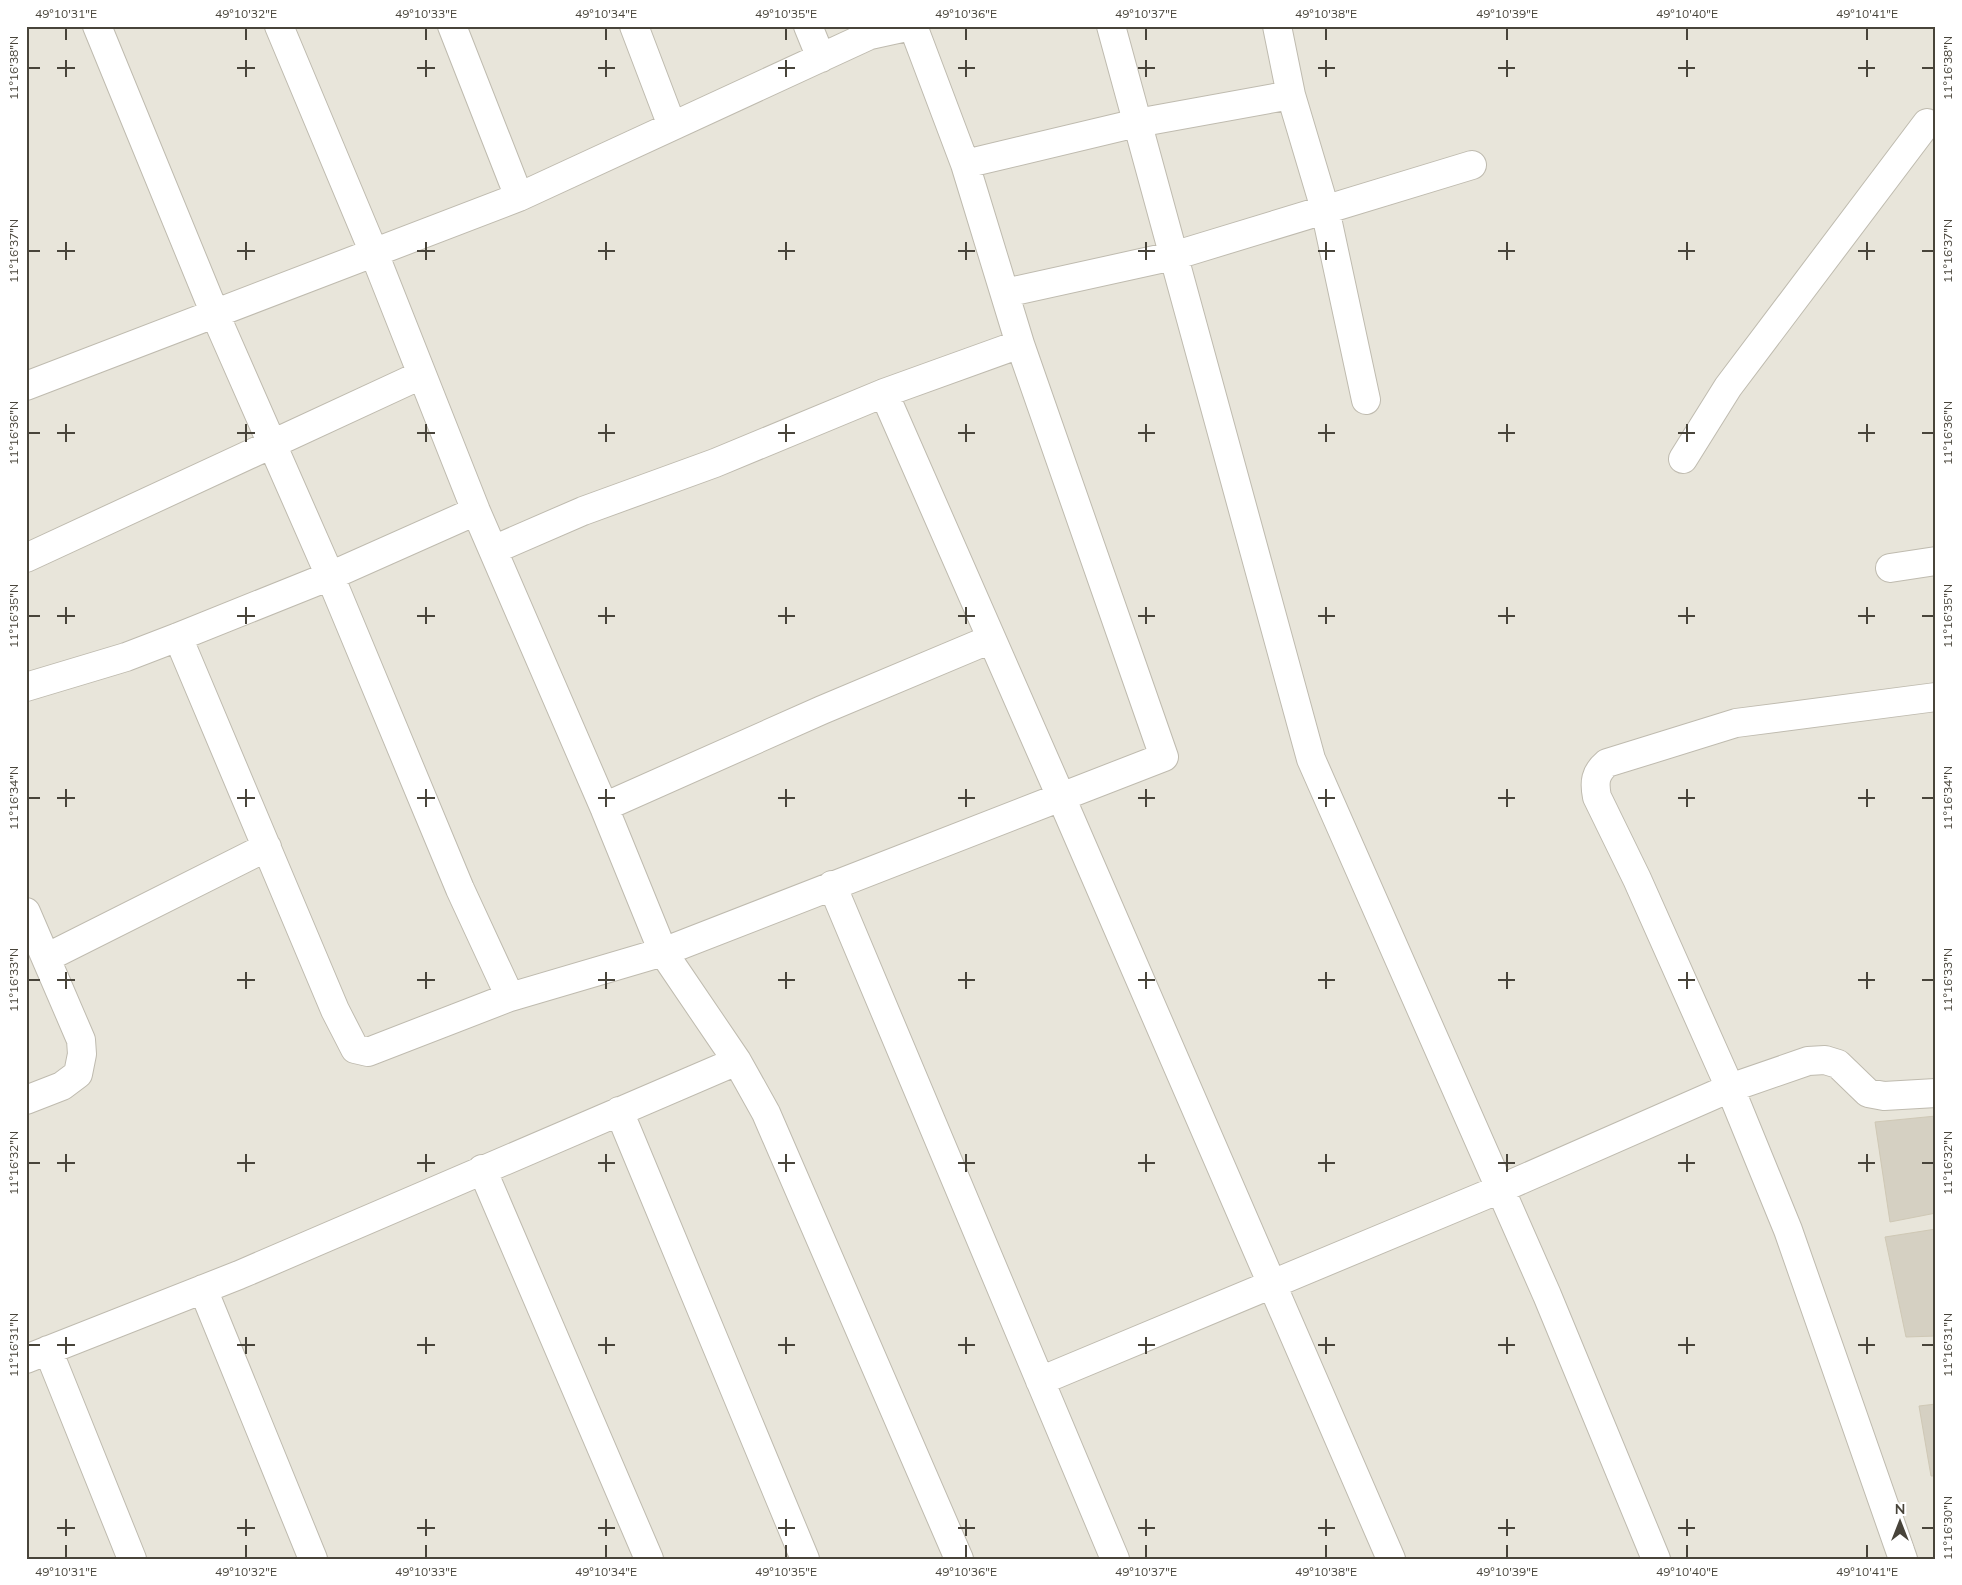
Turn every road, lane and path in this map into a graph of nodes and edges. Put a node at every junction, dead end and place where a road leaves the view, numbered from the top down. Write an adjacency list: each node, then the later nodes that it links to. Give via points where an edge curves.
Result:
1 (97, 26): 21 (street)
2 (279, 26): 18 (street)
3 (452, 26): 16 (street)
4 (634, 26): 13 (street)
5 (808, 26): 9 (street)
6 (912, 26): 9 (street, via 870,35); 14 (street)
7 (1111, 26): 11 (street)
8 (1277, 26): 10 (street)
9 (821, 58): 13 (street)
10 (1291, 95): 11 (street); 17 (street)
11 (1137, 123): 14 (street); 19 (street)
12 (1933, 125): 28 (street, via 1728,387)
13 (672, 126): 16 (street)
14 (965, 164): 20 (street)
15 (1472, 165): 17 (street)
16 (519, 197): 18 (street)
17 (1325, 209): 19 (street); 26 (street)
18 (374, 253): 21 (street); 23 (street)
19 (1173, 256): 20 (street); 53 (street, via 1311,759)
20 (1005, 293): 22 (street)
21 (215, 314): 24 (street); 27 (street)
22 (1020, 344): 25 (street); 39 (street, via 1164,757)
23 (422, 375): 27 (street); 29 (street)
24 (26, 386)
25 (884, 393): 30 (street, via 715,463 583,511); 36 (street)
26 (1366, 400)
27 (272, 443): 31 (street); 34 (street)
28 (1684, 459)
29 (476, 511): 30 (street); 34 (street)
30 (493, 550): 40 (street)
31 (26, 558)
32 (1936, 561): 33 (street)
33 (1890, 568)
34 (330, 576): 35 (street); 46 (street, via 460,889)
35 (178, 637): 37 (street, via 126,657); 41 (street)
36 (991, 639): 39 (street); 40 (street)
37 (26, 687)
38 (1936, 697): 48 (street, via 1736,723 1619,758 1598,770 1595,783 1597,797 1638,879)
39 (1061, 798): 42 (street); 54 (street)
40 (604, 807): 44 (street)
41 (267, 847): 45 (street); 46 (street, via 335,1010 355,1049 368,1052)
42 (832, 885): 44 (street); 57 (street)
43 (26, 912): 45 (street)
44 (663, 952): 46 (street); 47 (street)
45 (46, 958): 50 (street, via 80,1040 82,1054 78,1074 62,1086)
46 (510, 997)
47 (737, 1061): 51 (street); 62 (street, via 766,1113)
48 (1730, 1088): 49 (street, via 1808,1061 1825,1060 1838,1064 1868,1093 1884,1096); 53 (street); 66 (street, via 1788,1230)
49 (1936, 1093)
50 (26, 1100)
51 (618, 1111): 52 (street); 61 (street)
52 (482, 1169): 55 (street); 60 (street)
53 (1500, 1189): 54 (street); 65 (street, via 1547,1294)
54 (1272, 1284): 57 (street); 64 (street)
55 (203, 1289): 56 (street); 59 (street)
56 (37, 1355): 58 (street)
57 (1040, 1381): 63 (street)
58 (132, 1559)
59 (313, 1559)
60 (648, 1559)
61 (805, 1559)
62 (959, 1559)
63 (1115, 1559)
64 (1391, 1559)
65 (1656, 1559)
66 (1903, 1559)

